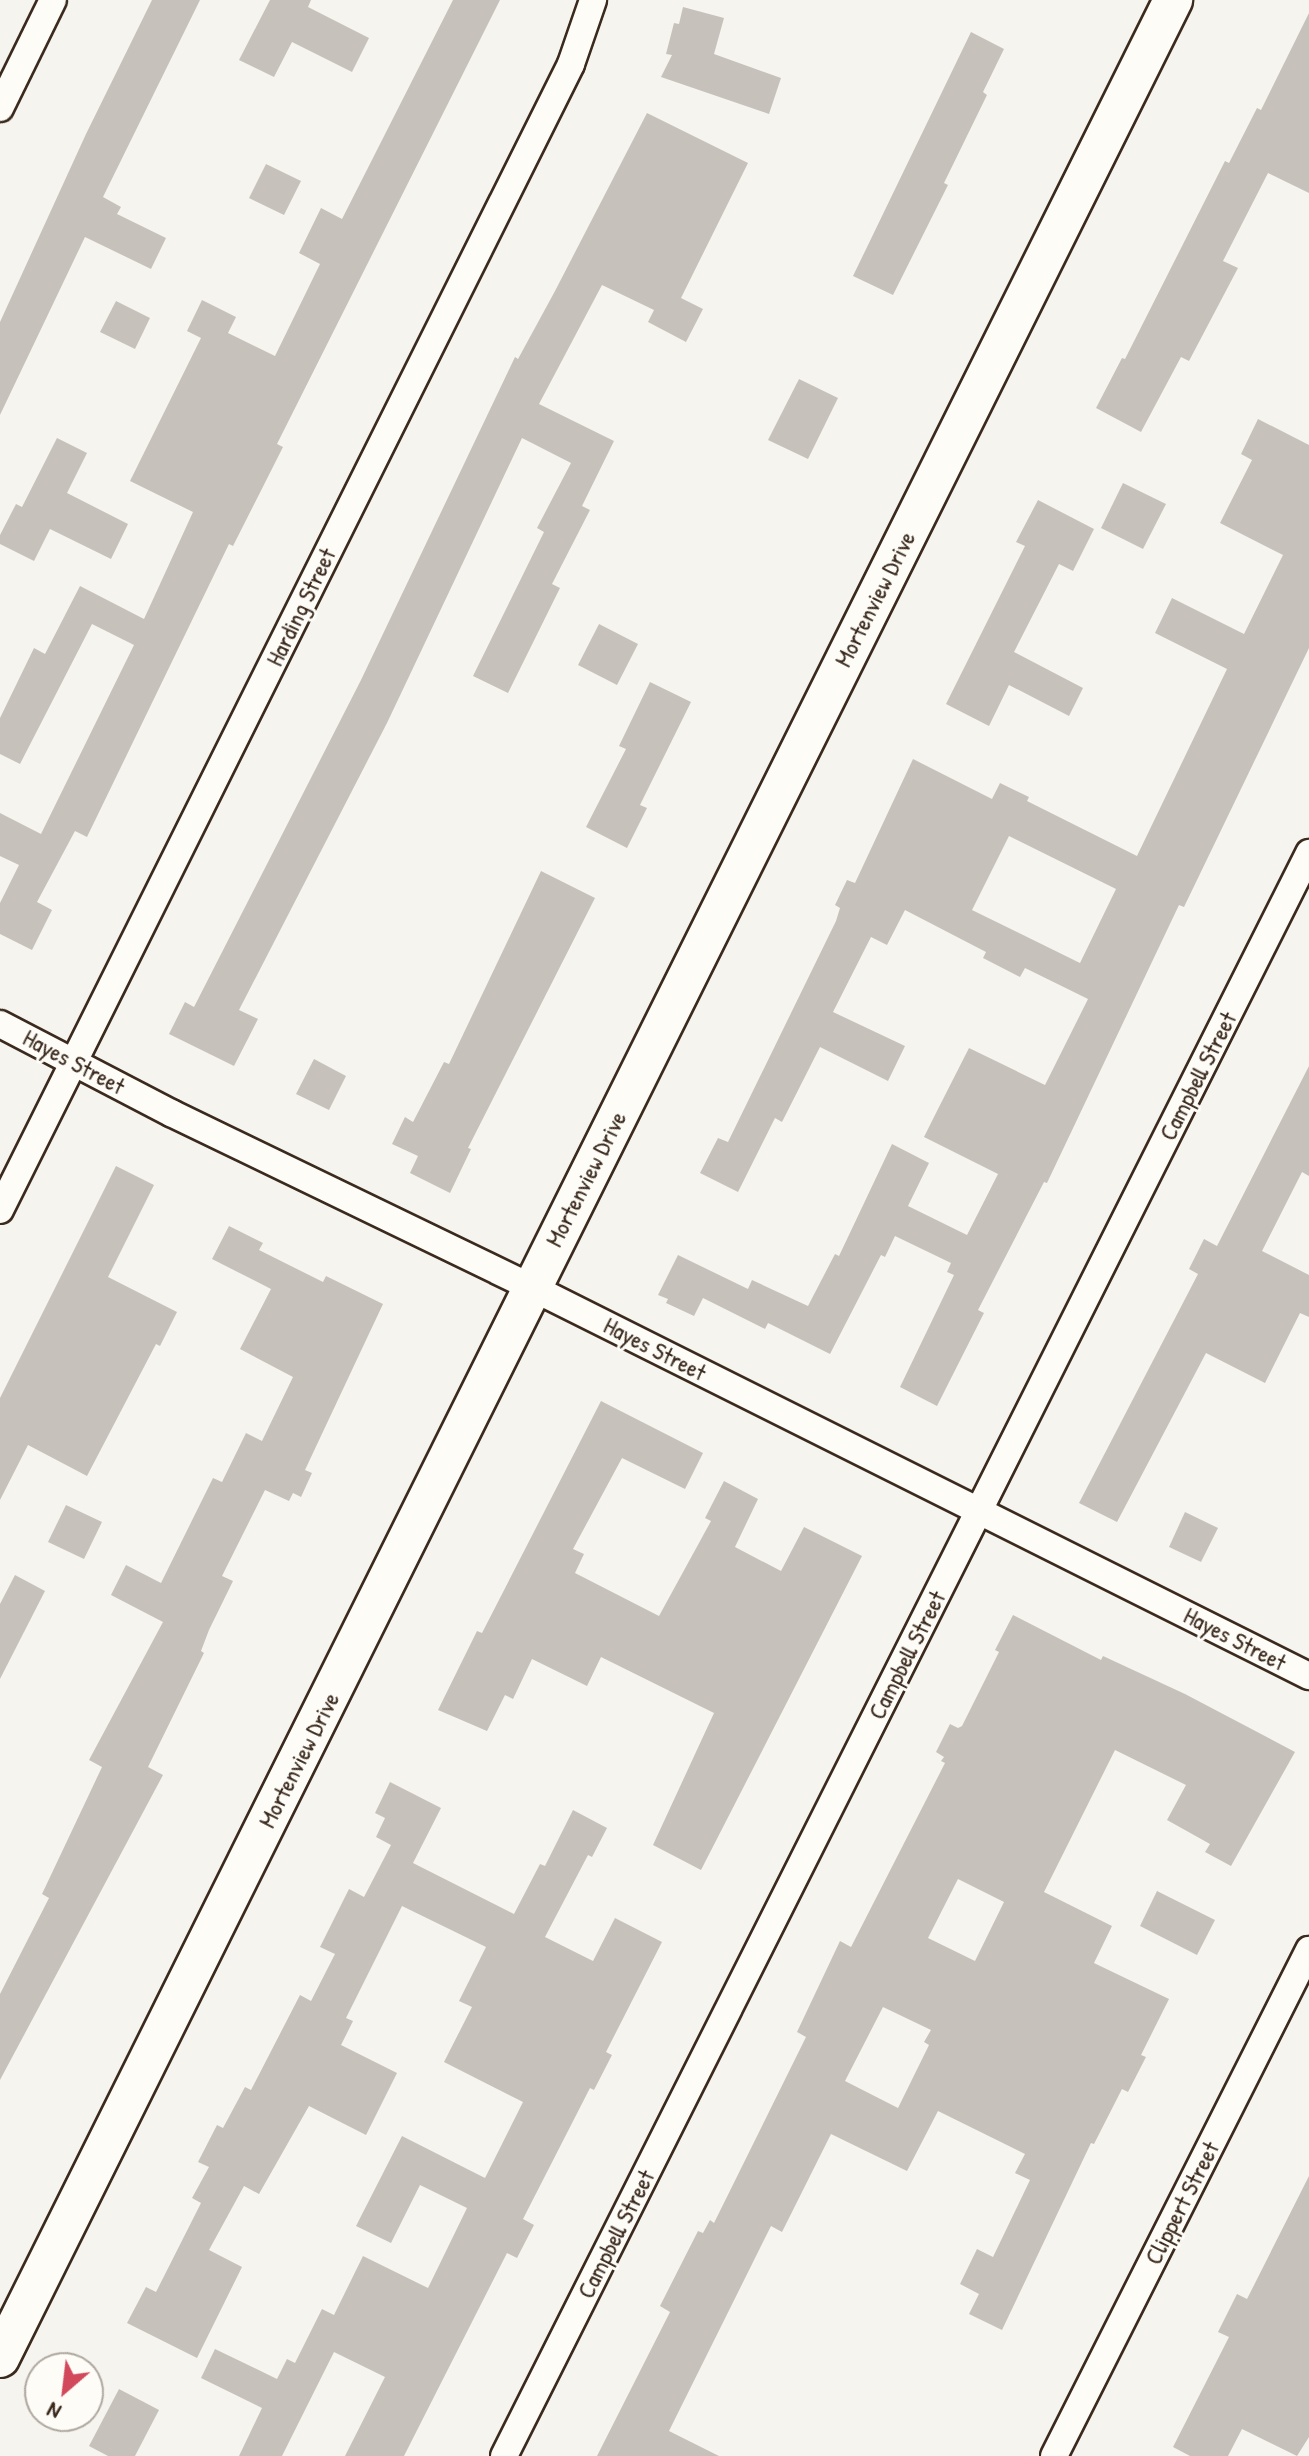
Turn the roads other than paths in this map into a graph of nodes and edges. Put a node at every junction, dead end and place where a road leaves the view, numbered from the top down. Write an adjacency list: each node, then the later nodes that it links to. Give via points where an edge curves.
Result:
1 (53, 0): 4 (street)
2 (593, 0): 7 (street, Harding Street, via 571,64)
3 (1173, 0): 9 (street, Mortenview Drive)
4 (0, 108)
5 (1309, 853): 10 (street, Campbell Street)
6 (0, 1024): 7 (street, Hayes Street)
7 (75, 1060): 8 (street, Harding Street); 9 (street, Hayes Street, via 171,1113)
8 (0, 1210)
9 (531, 1287): 10 (street, Hayes Street); 13 (street, Mortenview Drive)
10 (980, 1511): 11 (street, Hayes Street); 14 (street, Campbell Street)
11 (1309, 1676)
12 (1309, 1950): 15 (street, Clippert Street)
13 (0, 2358)
14 (504, 2456)
15 (1054, 2456)

